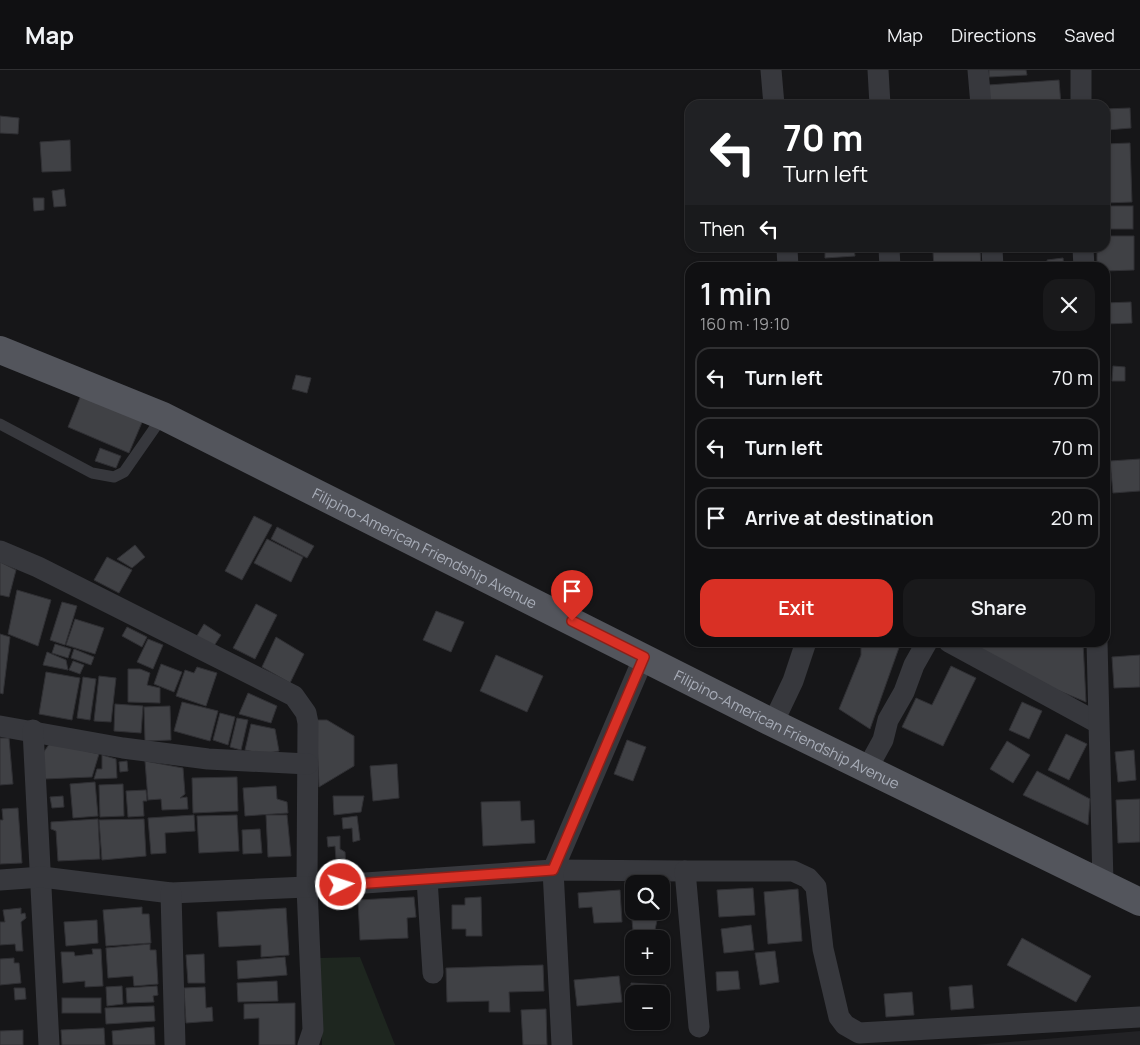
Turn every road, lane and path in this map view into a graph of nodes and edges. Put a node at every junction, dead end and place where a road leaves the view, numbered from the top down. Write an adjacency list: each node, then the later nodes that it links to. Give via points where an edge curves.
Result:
1 (771, 70): 5 (street)
2 (878, 70): 6 (street)
3 (978, 70): 7 (street)
4 (1081, 70): 8 (street)
5 (774, 100)
6 (880, 100)
7 (981, 100)
8 (1081, 100)
9 (0, 350): 10 (main road, Filipino-American Friendship Avenue)
10 (163, 416): 11 (lane, via 124,472 114,478 87,471); 18 (main road, Filipino-American Friendship Avenue)
11 (0, 424)
12 (0, 551): 24 (street, via 294,696 307,718)
13 (804, 647): 20 (street)
14 (913, 647): 19 (street)
15 (924, 647): 19 (street)
16 (958, 647): 21 (street)
17 (1097, 647): 21 (street)
18 (644, 657): 20 (main road, Filipino-American Friendship Avenue); 26 (street)
19 (914, 665): 25 (street, via 888,720 883,740)
20 (773, 723): 25 (main road, Filipino-American Friendship Avenue)
21 (1098, 723): 31 (street)
22 (0, 726): 23 (street)
23 (33, 730): 24 (street, via 122,748 208,759); 28 (street)
24 (308, 764): 32 (street)
25 (867, 768): 31 (main road, Filipino-American Friendship Avenue)
26 (553, 870): 27 (street); 29 (street); 41 (street)
27 (685, 871): 36 (street, via 792,871 808,878 816,887 823,949 839,1017 858,1033); 37 (street)
28 (42, 877): 30 (street); 33 (street); 38 (street)
29 (427, 878): 32 (street); 35 (street)
30 (0, 880)
31 (1103, 883): 34 (main road, Filipino-American Friendship Avenue)
32 (307, 887): 33 (street); 40 (street, via 313,1030)
33 (170, 892): 39 (street)
34 (1140, 902)
35 (433, 973)
36 (1140, 1017)
37 (699, 1026)
38 (49, 1045)
39 (175, 1045)
40 (308, 1045)
41 (562, 1045)

